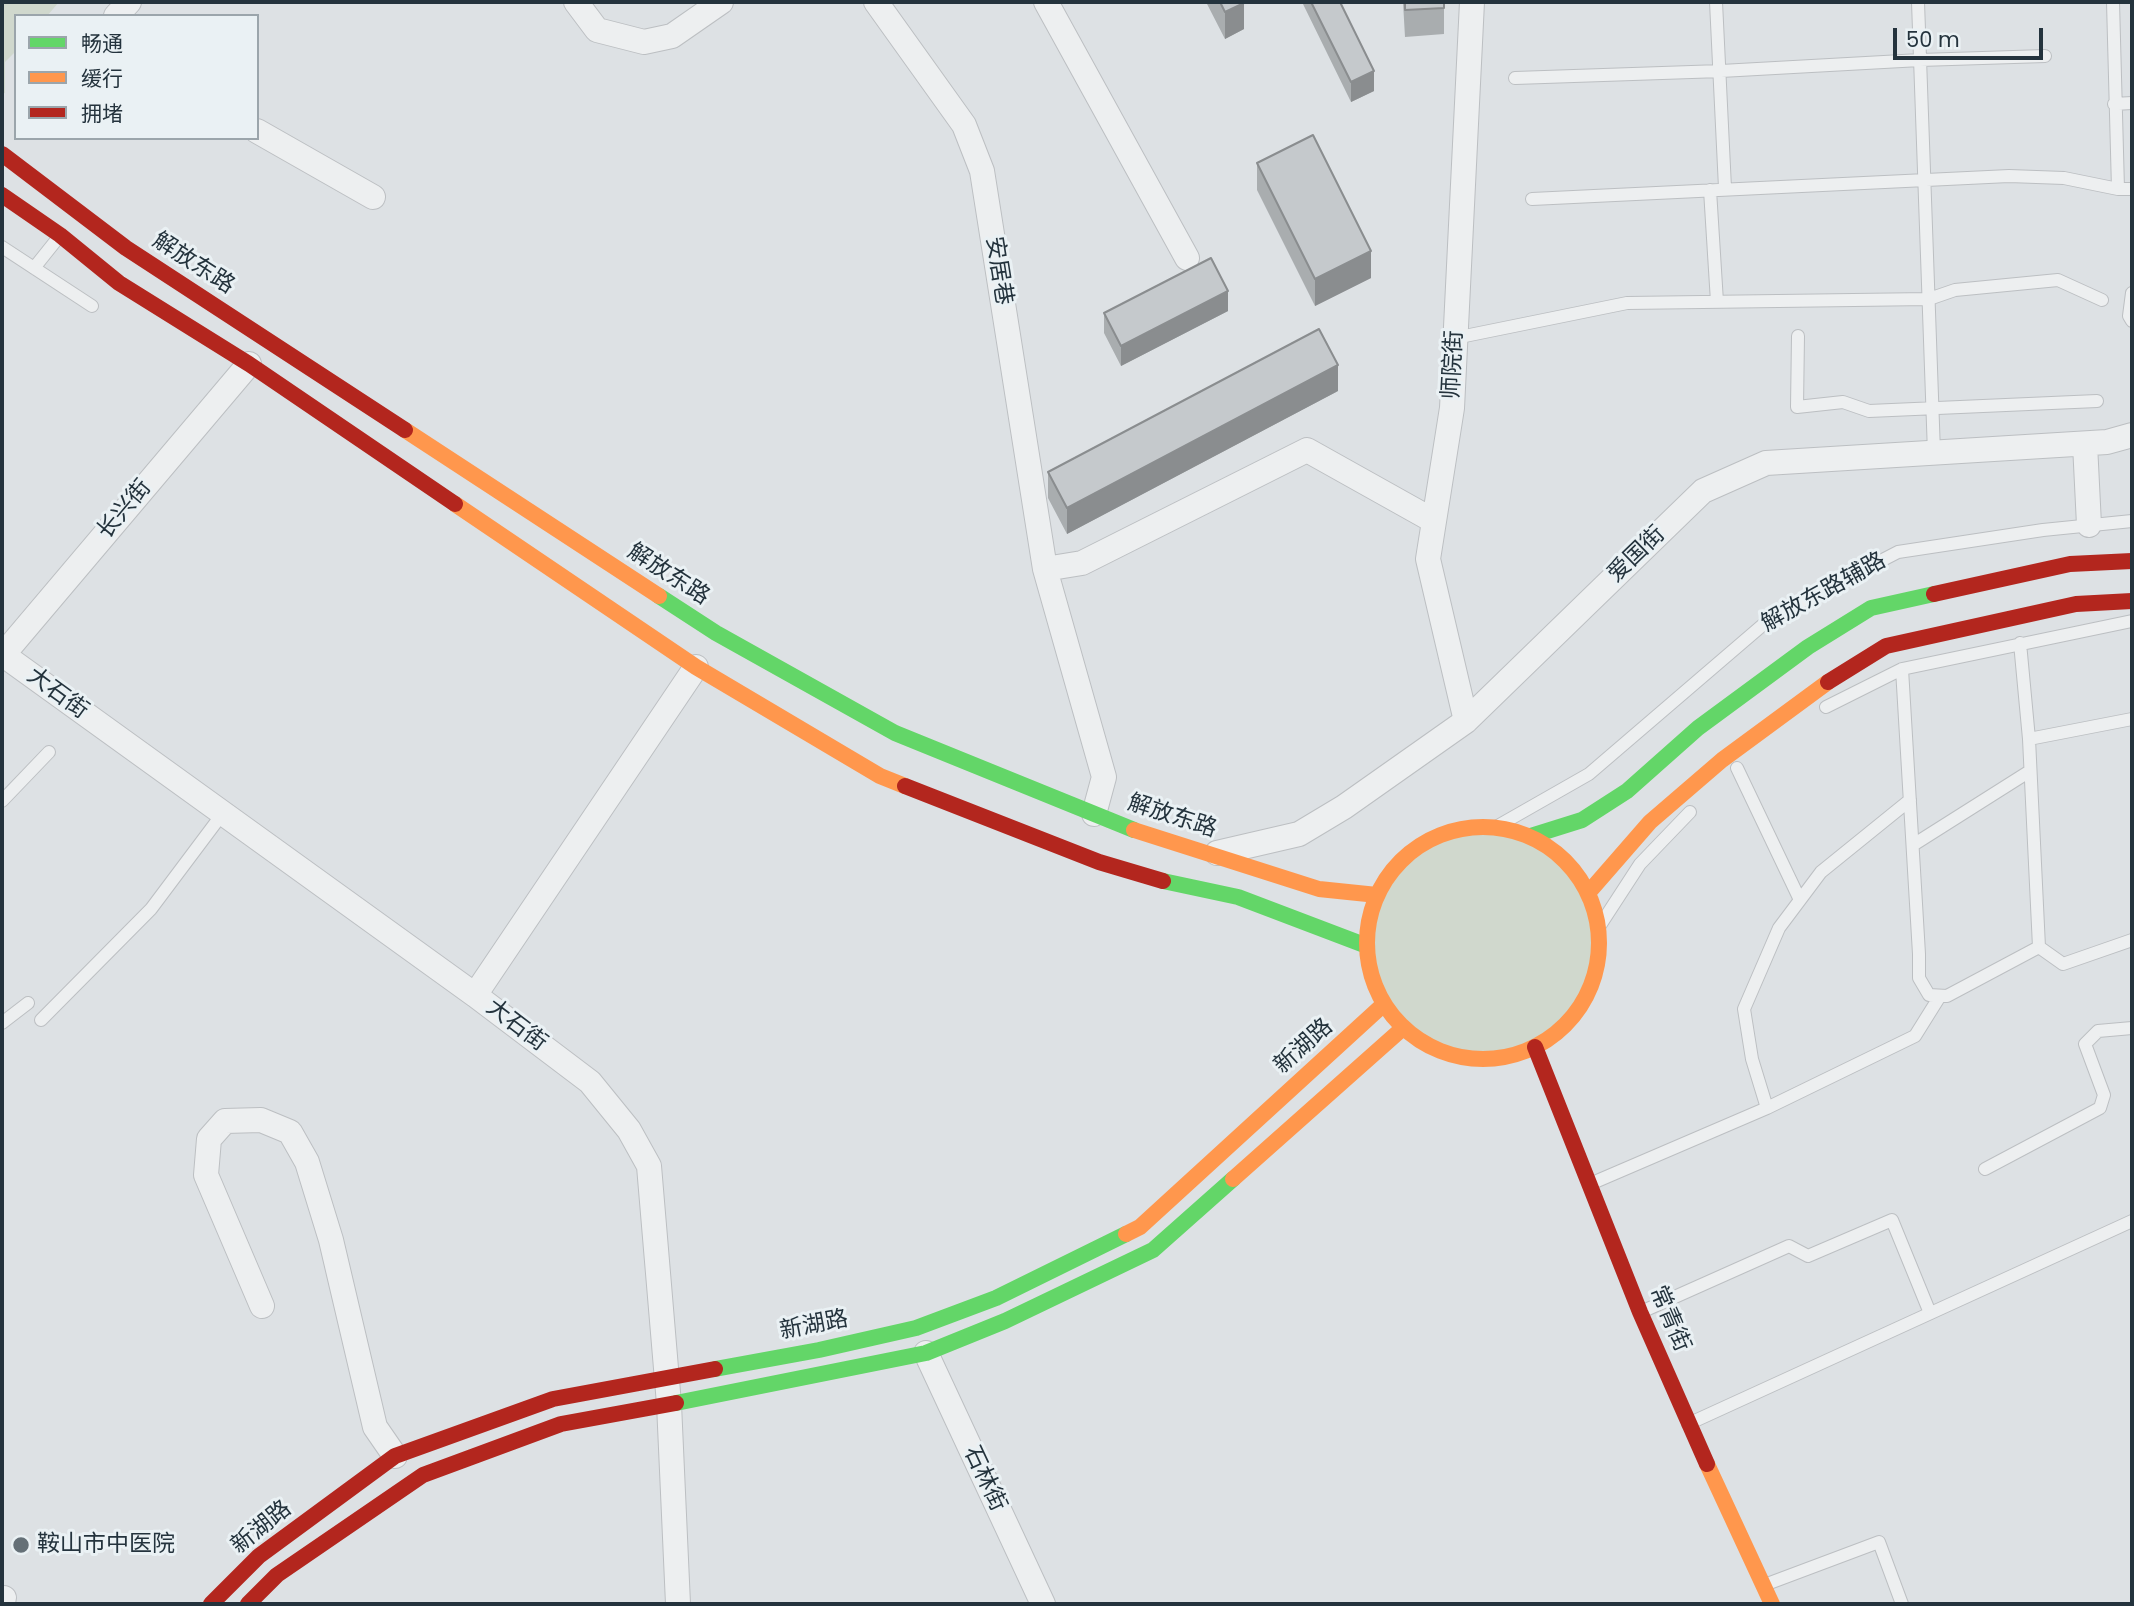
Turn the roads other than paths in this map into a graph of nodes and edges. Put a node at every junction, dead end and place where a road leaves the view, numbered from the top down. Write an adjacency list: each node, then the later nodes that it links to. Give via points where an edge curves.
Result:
1 (576, 2): 2 (street, via 597,30 644,42 672,36)
2 (721, 2)
3 (876, 2): 48 (street, 安居巷, via 964,125 982,171)
4 (1046, 2): 28 (street)
5 (1472, 2): 37 (street, 师院街)
6 (1716, 2): 11 (lane)
7 (1918, 2): 10 (lane)
8 (2113, 2): 14 (lane)
9 (2045, 56): 10 (lane)
10 (1920, 60): 11 (lane); 18 (lane)
11 (1721, 71): 12 (lane); 19 (lane)
12 (1515, 78)
13 (2132, 103): 14 (lane)
14 (2114, 104): 22 (lane)
15 (259, 132): 24 (street)
16 (14, 139): 17 (street)
17 (2, 154): 66 (main road, 解放东路, via 126,248 716,633 895,733)
18 (1924, 179): 19 (lane); 22 (lane, via 2064,178); 31 (lane)
19 (1725, 188): 21 (lane)
20 (2132, 189): 22 (lane)
21 (1710, 190): 25 (lane); 33 (lane)
22 (2118, 190)
23 (2, 195): 26 (main road)
24 (373, 197)
25 (1532, 199)
26 (60, 235): 29 (lane); 38 (main road, via 118,283)
27 (2, 247): 29 (lane)
28 (1187, 258)
29 (34, 268): 34 (lane)
30 (2132, 293): 35 (lane)
31 (1929, 299): 32 (lane, via 1955,290 2058,280); 33 (lane); 40 (lane)
32 (2102, 300)
33 (1717, 302): 37 (lane, via 1626,303)
34 (92, 306)
35 (2132, 321)
36 (1798, 336): 40 (lane, via 1797,407 1843,402 1869,411)
37 (1455, 338): 44 (street, 师院街, via 1452,408)
38 (249, 364): 52 (street, 长兴街); 53 (main road)
39 (2097, 401): 40 (lane)
40 (1933, 408): 43 (lane)
41 (2132, 434): 42 (street, 爱国街)
42 (2085, 444): 43 (street, 爱国街); 46 (street)
43 (1934, 453): 57 (street, 爱国街, via 1766,463 1703,491)
44 (1434, 521): 48 (street, via 1307,450 1082,563); 57 (street, 师院街, via 1428,559)
45 (2132, 522): 46 (lane, 解放东路辅路)
46 (2089, 525): 67 (lane, 解放东路辅路, via 1898,552 1772,617 1589,774)
47 (2132, 561): 68 (main road, via 2070,564 1871,608 1808,647 1698,728 1627,791 1582,820)
48 (1045, 569): 66 (street, 安居巷, via 1104,777)
49 (2132, 601): 71 (main road, via 2076,604 1886,646 1722,760 1650,822)
50 (2132, 621): 51 (lane)
51 (2020, 643): 54 (lane); 58 (lane)
52 (2, 655): 65 (street, 大石街)
53 (696, 667): 76 (main road, via 880,776 1099,862 1238,897); 78 (street)
54 (1902, 669): 55 (lane); 62 (lane)
55 (1813, 716)
56 (2132, 719): 58 (lane)
57 (1466, 721): 70 (street, 爱国街, via 1299,834)
58 (2029, 740): 61 (lane)
59 (49, 752): 63 (lane)
60 (1738, 769): 73 (lane)
61 (2030, 771): 69 (lane); 77 (lane)
62 (1910, 800): 69 (lane); 73 (lane, via 1821,872)
63 (2, 801)
64 (1701, 801): 74 (lane, via 1640,864)
65 (223, 813): 78 (street, 大石街); 82 (lane, via 151,909)
66 (1094, 814): 70 (main road, 解放东路)
67 (1496, 827): 68 (main road); 72 (main road, via 1460,829 1426,842 1397,864)
68 (1531, 836): 71 (main road, via 1569,862)
69 (1913, 845): 79 (lane, via 1919,978 1929,995)
70 (1212, 854): 72 (main road, 解放东路, via 1319,889)
71 (1589, 892): 74 (main road)
72 (1377, 895): 76 (main road)
73 (1800, 901): 87 (lane, via 1779,928 1744,1009 1752,1059)
74 (1599, 926): 86 (main road, via 1599,963 1587,997 1565,1026)
75 (2132, 940): 77 (lane, via 2063,964)
76 (1367, 946): 81 (main road, via 1371,976)
77 (2039, 947): 79 (lane)
78 (475, 995): 95 (street, 大石街, via 590,1082 629,1130 649,1166)
79 (1940, 996): 87 (lane, via 1915,1036)
80 (28, 1003): 83 (lane)
81 (1384, 1004): 84 (main road); 95 (main road, 新湖路, via 1140,1227 996,1298 916,1328)
82 (41, 1020)
83 (2, 1023)
84 (1403, 1028): 86 (main road, via 1433,1048 1466,1058 1502,1058); 94 (main road, 新湖路, via 1153,1250 1005,1321)
85 (2132, 1028): 88 (lane, via 2098,1031 2085,1044 2104,1095 2100,1108)
86 (1535, 1047): 89 (main road, 常青街)
87 (1767, 1108): 89 (lane)
88 (1985, 1169)
89 (1590, 1184): 92 (main road, 常青街)
90 (2132, 1221): 93 (lane)
91 (262, 1306): 98 (street, via 206,1175 209,1139 225,1121 261,1120 290,1132 307,1162 331,1240 375,1427)
92 (1640, 1312): 93 (lane, via 1789,1246 1808,1256 1892,1220); 97 (main road, 常青街)
93 (1930, 1313): 97 (lane)
94 (926, 1353): 96 (main road, 新湖路); 103 (street, 石林街)
95 (665, 1378): 96 (street, 大石街); 98 (main road, 新湖路, via 552,1399)
96 (669, 1404): 101 (main road, 新湖路, via 561,1424 423,1475 277,1575); 102 (street, 大石街)
97 (1688, 1424): 99 (main road, 常青街)
98 (395, 1456): 100 (main road, 新湖路, via 259,1556)
99 (1763, 1585): 104 (main road, 常青街); 105 (lane, via 1879,1542)
100 (211, 1604)
101 (248, 1604)
102 (678, 1604)
103 (1043, 1604)
104 (1772, 1604)
105 (1902, 1604)

